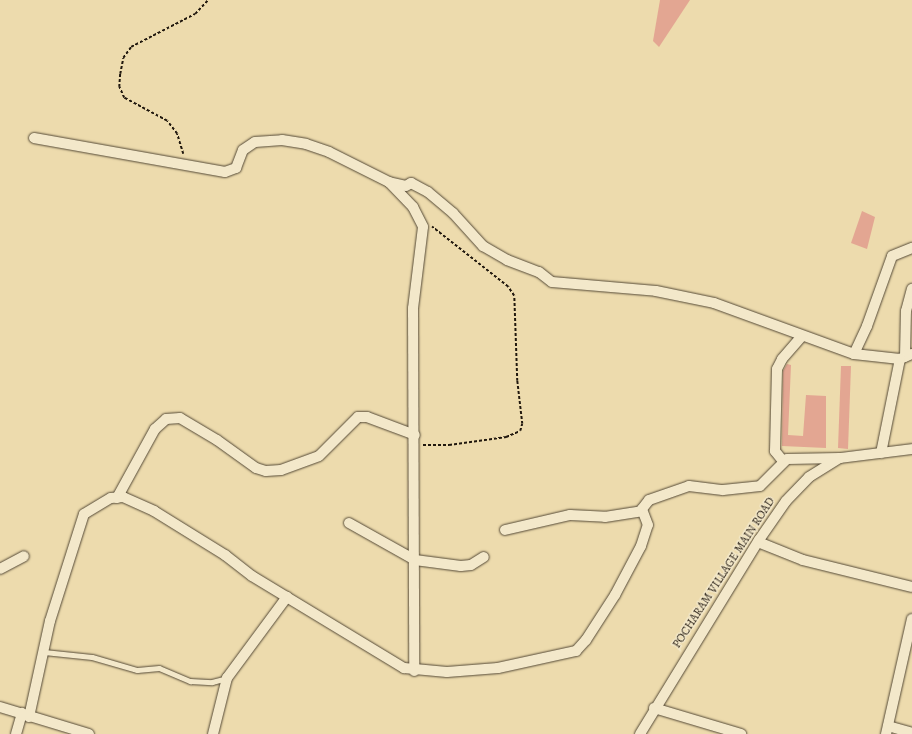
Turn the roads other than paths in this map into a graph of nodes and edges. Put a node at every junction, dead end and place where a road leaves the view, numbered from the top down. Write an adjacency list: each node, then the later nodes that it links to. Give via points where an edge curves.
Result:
1 (34, 138): 2 (street, via 182,166 233,172 247,146 255,142 282,140 329,152)
2 (389, 182): 5 (street, via 406,186 411,183 428,192 453,213 483,246 507,260 539,272 552,282 637,288 714,303); 8 (street, via 420,216 423,227 413,308)
3 (912, 248): 6 (street, via 892,256)
4 (912, 289): 7 (street, via 906,311)
5 (801, 337): 6 (street); 12 (street, via 782,359 778,369 775,451)
6 (854, 354): 7 (street)
7 (905, 357): 10 (street)
8 (415, 440): 13 (street, via 367,417 358,417 319,456 281,470 266,470 256,468 218,440 180,418 166,419 155,430); 20 (street)
9 (912, 449): 10 (street, POCHARAM VILLAGE MAIN ROAD)
10 (881, 453): 11 (street, POCHARAM VILLAGE MAIN ROAD)
11 (840, 458): 12 (street, via 797,457); 17 (street, POCHARAM VILLAGE MAIN ROAD, via 809,477 786,501)
12 (783, 461): 14 (street, via 760,486 723,490 688,486 650,500)
13 (117, 498): 23 (street, via 137,502 166,518); 25 (street, via 101,502 84,514 50,621)
14 (642, 511): 16 (street, via 605,517 570,515); 26 (street, via 648,525 641,546 615,595 576,651 498,668)
15 (349, 523): 20 (street)
16 (505, 530)
17 (758, 542): 22 (street, via 803,560); 29 (street, POCHARAM VILLAGE MAIN ROAD)
18 (24, 556): 21 (street)
19 (484, 557): 20 (street, via 471,565 461,566)
20 (415, 560): 26 (street)
21 (0, 569)
22 (912, 587)
23 (287, 597): 26 (street, via 404,668); 27 (street)
24 (912, 619): 31 (street)
25 (44, 652): 27 (lane, via 92,657 137,670 159,668 190,681 212,682); 30 (street)
26 (414, 670)
27 (227, 678): 35 (street)
28 (0, 708): 30 (street)
29 (654, 708): 36 (street, POCHARAM VILLAGE MAIN ROAD); 37 (street)
30 (25, 715): 33 (street); 34 (street)
31 (887, 730): 32 (street)
32 (912, 733)
33 (16, 734)
34 (89, 734)
35 (213, 734)
36 (640, 734)
37 (741, 734)

